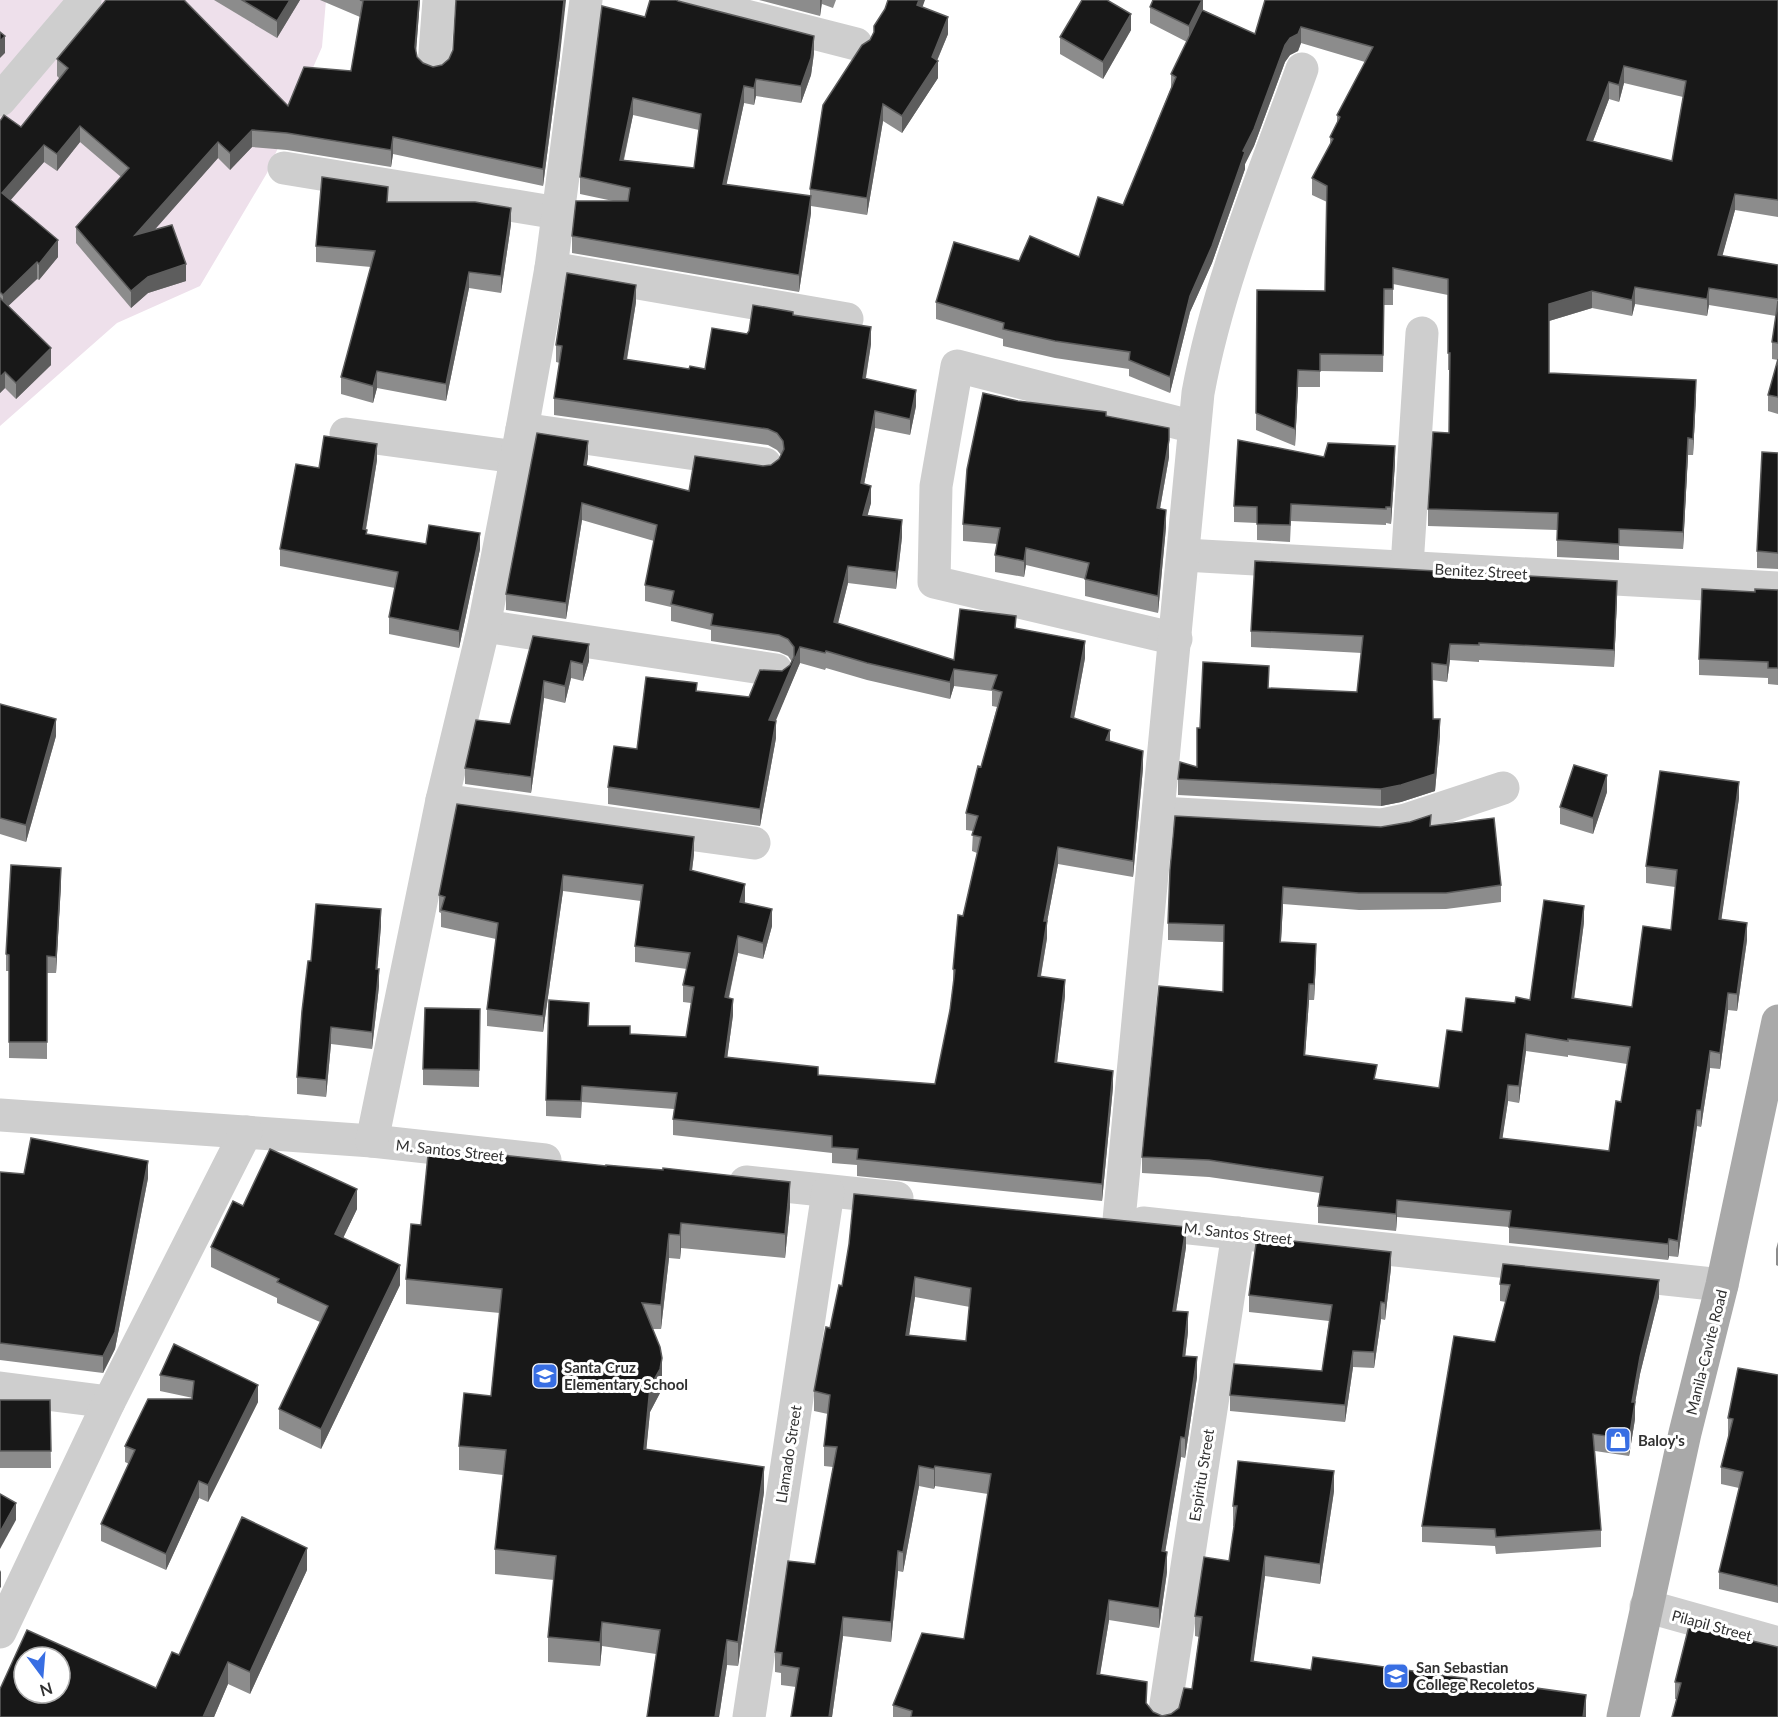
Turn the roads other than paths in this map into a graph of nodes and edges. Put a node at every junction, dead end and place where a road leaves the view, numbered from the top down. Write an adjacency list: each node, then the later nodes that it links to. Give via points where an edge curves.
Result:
1 (85, 0): 8 (street)
2 (439, 0): 6 (street)
3 (585, 0): 10 (street)
4 (683, 0): 5 (street)
5 (856, 44)
6 (434, 65)
7 (1302, 69): 14 (street, via 1220,297 1204,360)
8 (0, 100)
9 (285, 168): 10 (street)
10 (558, 213): 11 (street)
11 (551, 268): 12 (street); 16 (street)
12 (847, 319)
13 (1422, 333): 19 (street)
14 (1194, 427): 18 (street); 22 (street, via 957,366 936,486 934,582)
15 (346, 434): 16 (street)
16 (519, 443): 17 (street); 21 (street)
17 (765, 464)
18 (1184, 555): 19 (street, Benitez Street); 22 (street)
19 (1407, 566): 20 (street, Benitez Street)
20 (1778, 588)
21 (484, 626): 23 (street); 25 (street)
22 (1176, 639): 26 (street)
23 (776, 670)
24 (1503, 788): 26 (street, via 1382,825)
25 (442, 800): 27 (street); 32 (street)
26 (1159, 813): 38 (street)
27 (754, 843)
28 (1778, 1021): 29 (main road, Manila-Cavite Road)
29 (1770, 1097): 40 (main road, Manila-Cavite Road)
30 (0, 1115): 31 (street, M. Santos Street)
31 (246, 1132): 32 (street, M. Santos Street); 42 (street)
32 (372, 1141): 33 (street, M. Santos Street)
33 (571, 1163)
34 (711, 1179): 35 (street)
35 (828, 1192): 36 (street); 46 (street, Llamado Street)
36 (921, 1201)
37 (1084, 1217): 38 (street, M. Santos Street)
38 (1119, 1220): 39 (street, M. Santos Street)
39 (1238, 1233): 40 (street, M. Santos Street); 47 (street, Espiritu Street)
40 (1722, 1285): 43 (main road, Manila-Cavite Road)
41 (0, 1388): 42 (street)
42 (109, 1402): 44 (street)
43 (1646, 1606): 45 (street, Pilapil Street); 48 (main road, Manila-Cavite Road)
44 (0, 1632)
45 (1778, 1643)
46 (748, 1717)
47 (1164, 1717)
48 (1623, 1717)

